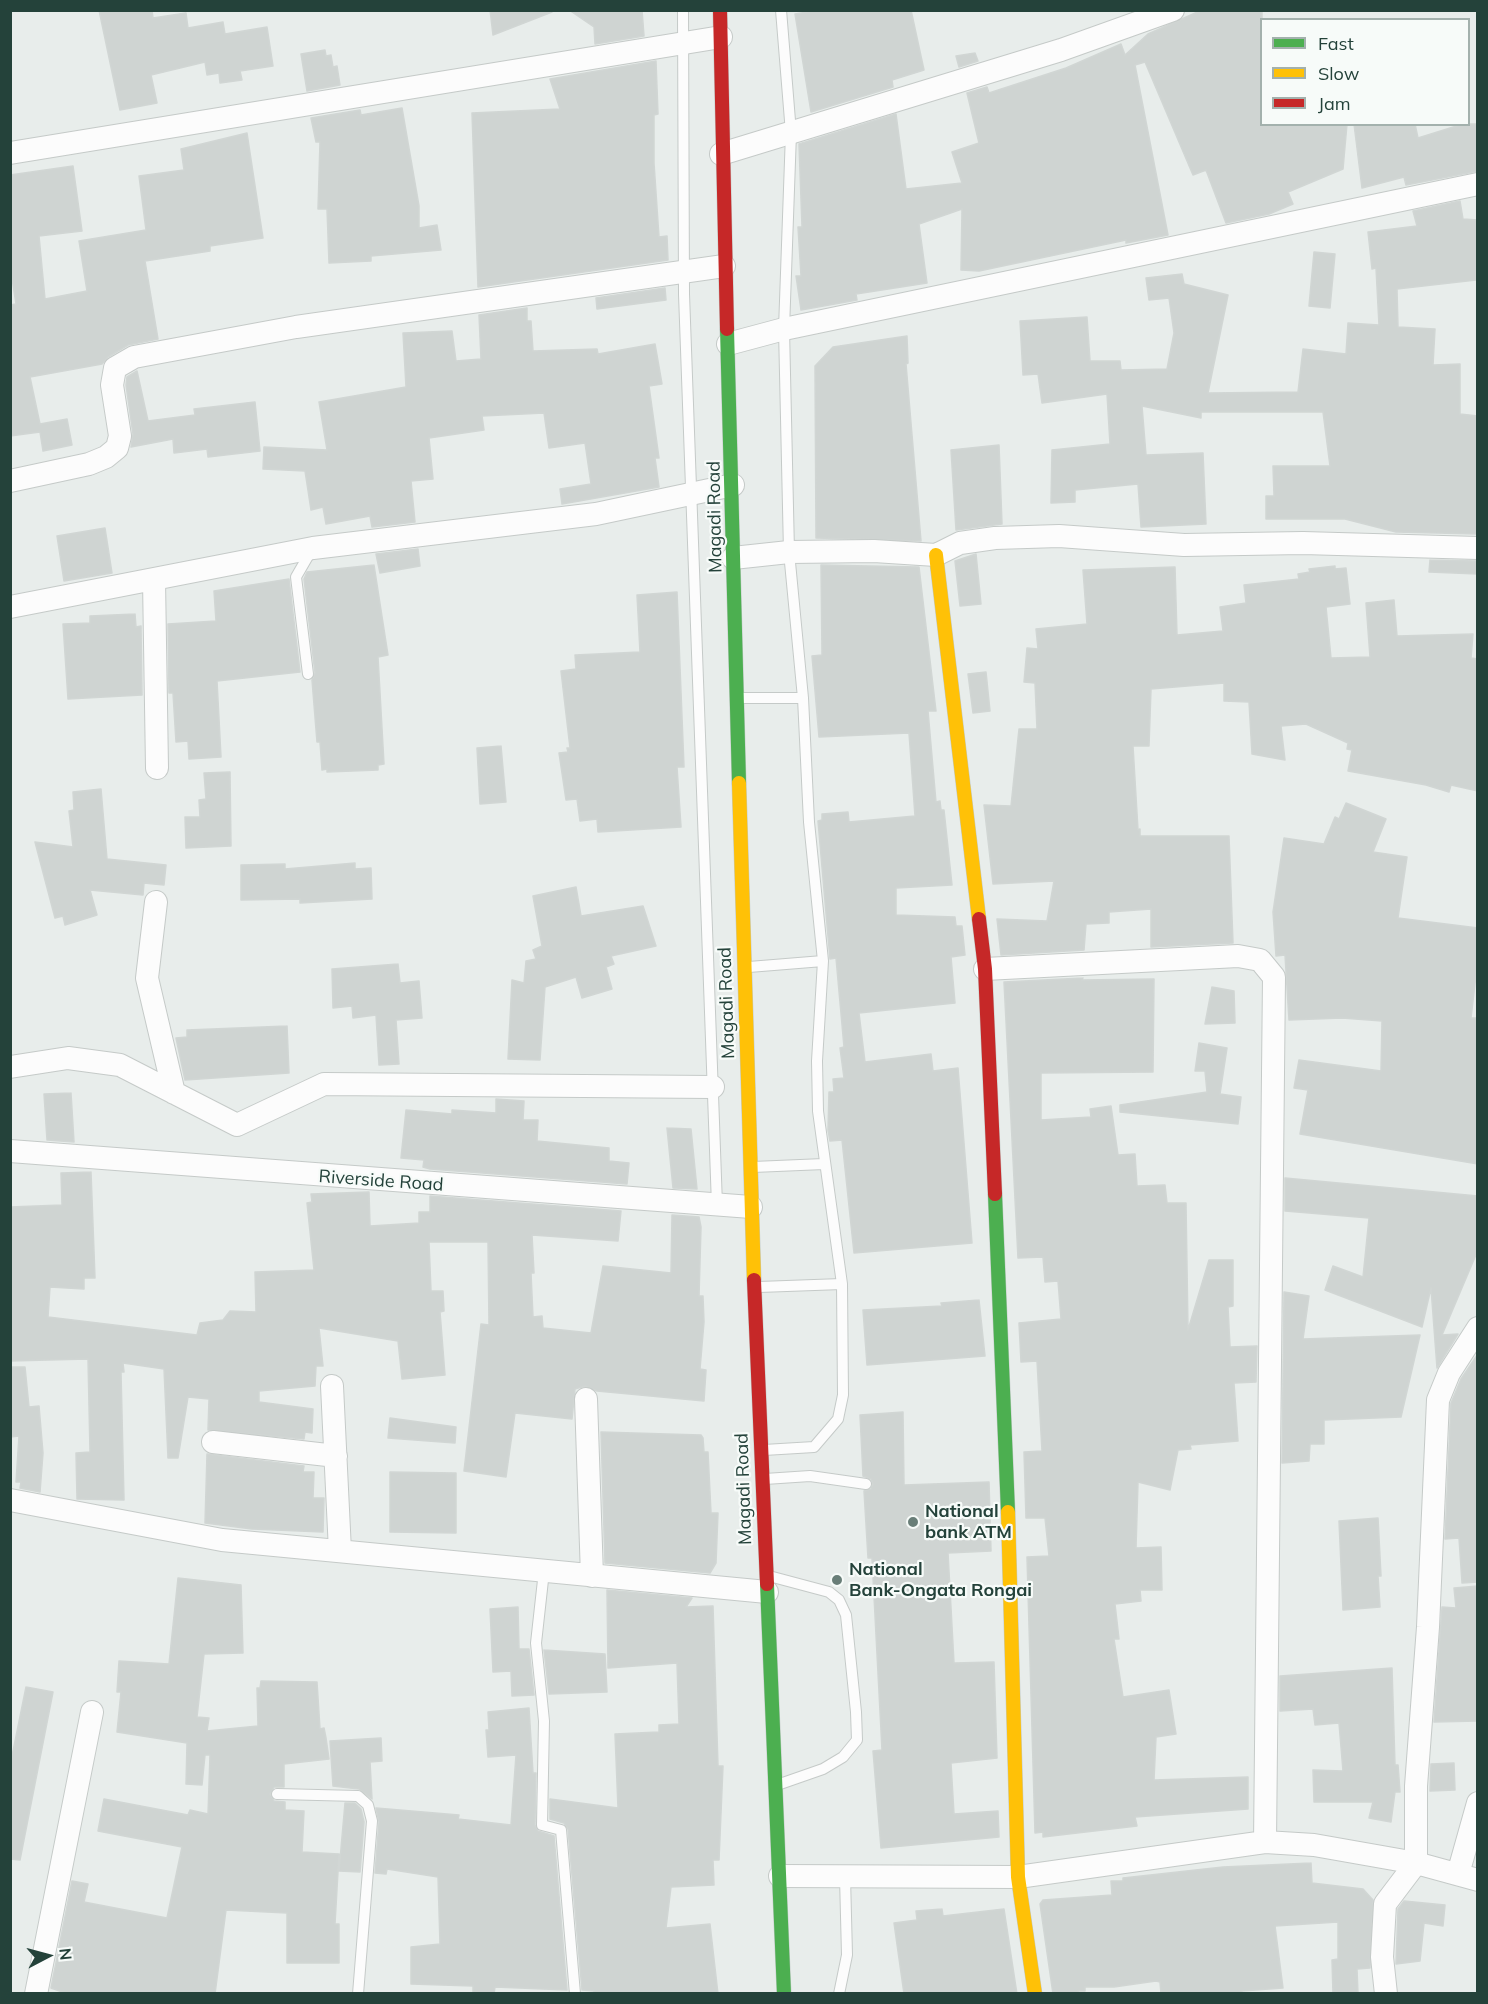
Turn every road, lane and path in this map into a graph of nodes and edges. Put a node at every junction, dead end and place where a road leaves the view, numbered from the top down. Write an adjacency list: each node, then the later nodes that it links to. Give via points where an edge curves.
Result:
1 (683, 10): 6 (lane)
2 (720, 10): 5 (main road, Magadi Road)
3 (782, 10): 7 (lane)
4 (1173, 10): 7 (street, via 1061,50)
5 (721, 38): 6 (street); 9 (main road, Magadi Road)
6 (685, 43): 8 (street); 12 (lane)
7 (791, 133): 9 (street); 13 (lane)
8 (10, 153)
9 (721, 154): 11 (main road, Magadi Road)
10 (1478, 184): 13 (street)
11 (724, 266): 12 (street); 14 (main road, Magadi Road)
12 (685, 270): 15 (street, via 296,327 134,357 115,368 112,385 120,436 117,448 106,458 89,464); 17 (lane)
13 (784, 329): 14 (street); 20 (lane)
14 (728, 344): 16 (main road, Magadi Road)
15 (10, 481)
16 (733, 484): 17 (street); 22 (main road, Magadi Road)
17 (690, 494): 18 (street, via 596,514); 34 (lane)
18 (313, 548): 23 (street); 25 (lane, via 296,577)
19 (1478, 548): 21 (street, via 1303,543 1184,545 1059,536 960,543)
20 (789, 552): 21 (street); 22 (street); 26 (lane)
21 (936, 555): 32 (main road)
22 (733, 558): 27 (main road, Magadi Road)
23 (154, 580): 24 (street); 28 (street)
24 (10, 607)
25 (308, 674)
26 (803, 698): 27 (lane); 30 (lane, via 809,822)
27 (737, 699): 31 (main road, Magadi Road)
28 (157, 768)
29 (156, 902): 35 (street, via 147,978)
30 (823, 961): 31 (lane); 37 (lane, via 817,1061)
31 (744, 967): 38 (main road, Magadi Road)
32 (985, 969): 60 (street, via 1238,956 1260,960 1274,977); 64 (main road, via 1005,1408)
33 (10, 1067): 35 (street, via 68,1058 120,1065)
34 (713, 1087): 35 (street, via 324,1084 237,1125); 39 (lane)
35 (174, 1093)
36 (10, 1152): 39 (street, Riverside Road)
37 (824, 1164): 38 (lane); 41 (lane)
38 (750, 1167): 40 (main road, Magadi Road)
39 (717, 1205): 40 (street, Riverside Road)
40 (751, 1207): 42 (main road, Magadi Road)
41 (842, 1284): 42 (lane); 47 (lane, via 843,1395 838,1419 814,1447)
42 (754, 1287): 47 (main road, Magadi Road)
43 (1478, 1328): 61 (street, via 1449,1373 1437,1409 1428,1627 1416,1786)
44 (332, 1386): 48 (street)
45 (586, 1398): 54 (street)
46 (213, 1442): 48 (street)
47 (761, 1450): 49 (main road, Magadi Road)
48 (336, 1456): 52 (street)
49 (762, 1479): 50 (lane, via 810,1476); 55 (main road, Magadi Road)
50 (866, 1484)
51 (10, 1500): 52 (street, via 222,1540)
52 (340, 1551): 53 (street)
53 (544, 1571): 54 (street); 68 (lane, via 536,1643 544,1721 542,1825 561,1830)
54 (592, 1576): 55 (street)
55 (766, 1584): 57 (main road, Magadi Road); 57 (lane, via 829,1592 839,1600 846,1615 856,1712 857,1740 843,1757 823,1769)
56 (92, 1712): 66 (street)
57 (775, 1786): 62 (main road, Magadi Road)
58 (277, 1794): 67 (lane, via 358,1796 368,1805 372,1821)
59 (1478, 1803): 65 (street)
60 (1265, 1842): 61 (street, via 1314,1845); 64 (street)
61 (1416, 1863): 65 (street); 72 (street, via 1385,1904 1382,1957)
62 (780, 1876): 63 (street); 69 (main road, Magadi Road)
63 (844, 1877): 64 (street); 70 (lane, via 847,1955)
64 (1017, 1877): 71 (main road)
65 (1468, 1877)
66 (36, 1994)
67 (358, 1994)
68 (575, 1994)
69 (784, 1994)
70 (839, 1994)
71 (1035, 1994)
72 (1386, 1994)

